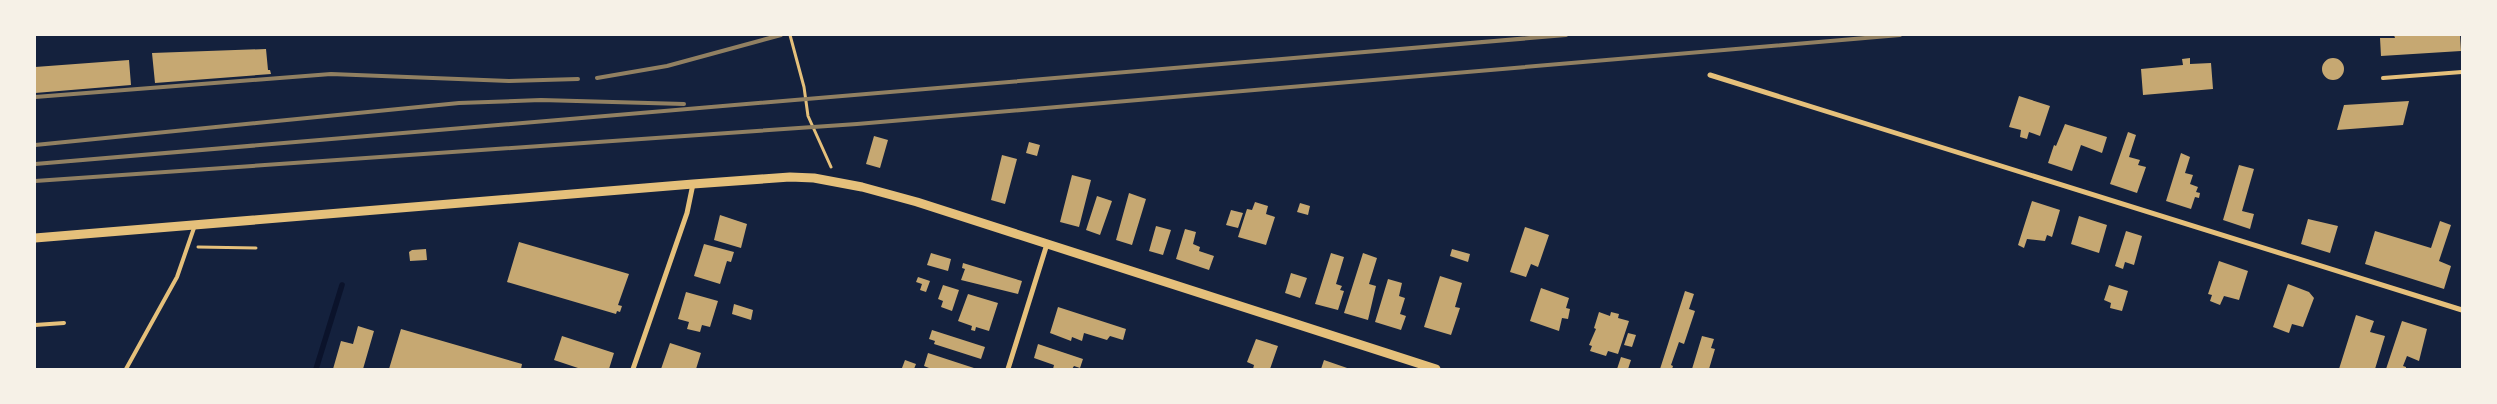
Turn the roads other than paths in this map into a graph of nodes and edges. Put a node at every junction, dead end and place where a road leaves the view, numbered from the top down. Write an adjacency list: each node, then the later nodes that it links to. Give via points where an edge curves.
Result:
1 (2462, 72): 3 (lane)
2 (1710, 75): 8 (street)
3 (2383, 78)
4 (693, 184): 5 (street); 7 (street, via 790,177 838,182 917,202); 12 (street, via 687,213)
5 (195, 225): 6 (street); 11 (lane, via 177,277)
6 (35, 238)
7 (1047, 244): 13 (street); 14 (street)
8 (2462, 310)
9 (64, 323): 10 (lane)
10 (35, 325)
11 (126, 369)
12 (633, 369)
13 (1008, 369)
14 (1436, 369)

